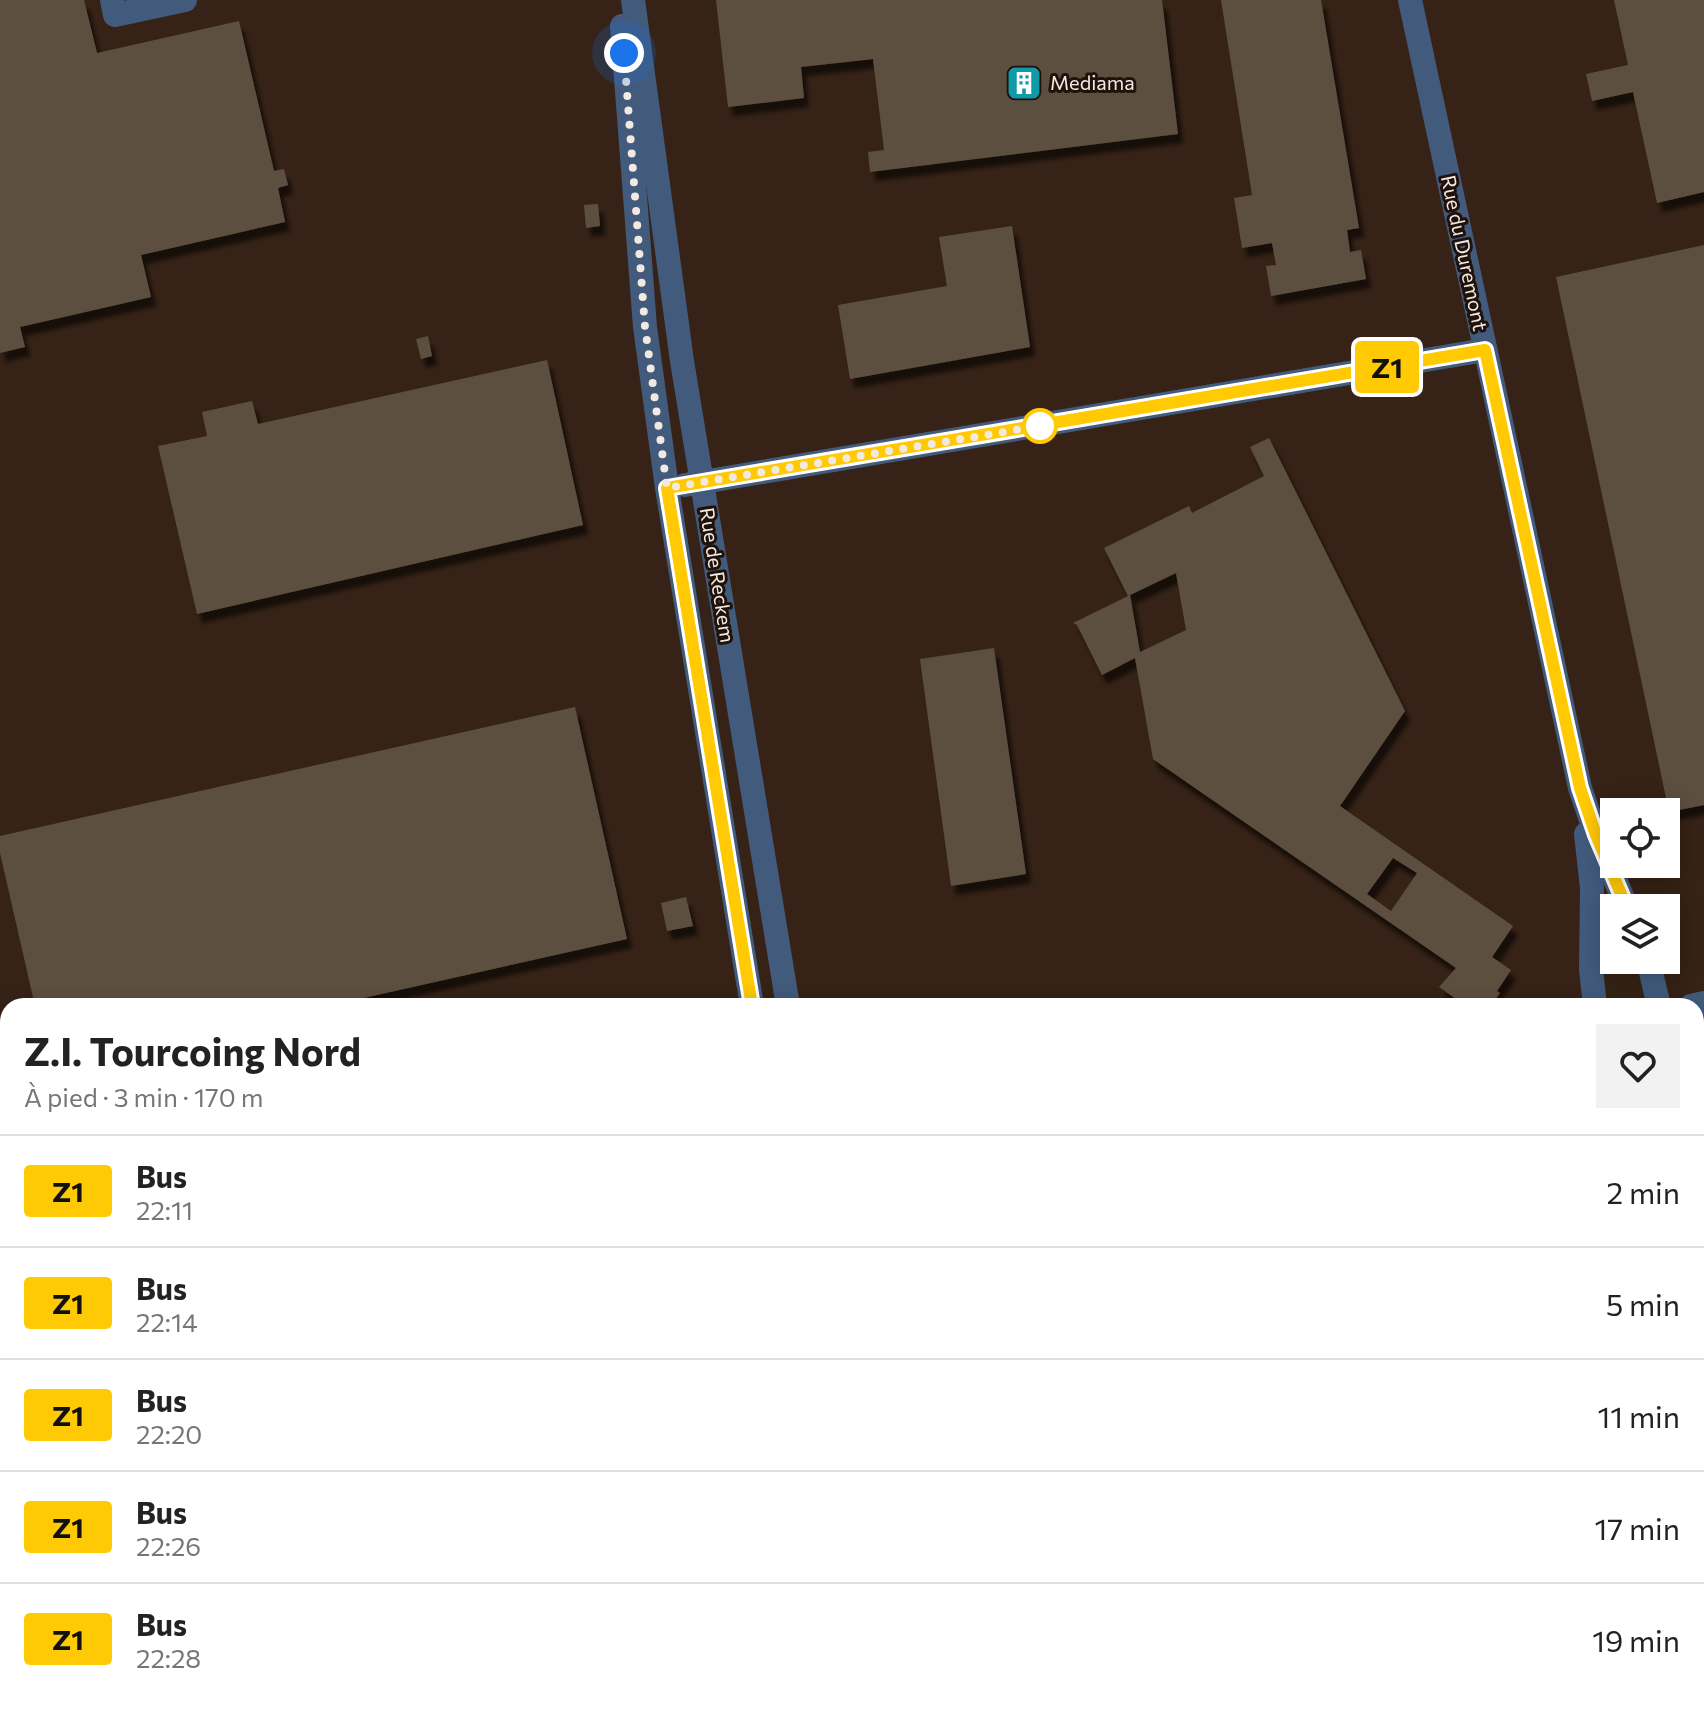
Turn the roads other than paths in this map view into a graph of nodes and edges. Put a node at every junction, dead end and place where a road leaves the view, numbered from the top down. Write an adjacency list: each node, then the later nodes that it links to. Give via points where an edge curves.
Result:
1 (112, 0): 2 (street, via 115,15)
2 (185, 0)
3 (620, 0): 8 (street, Rue de Reckem, via 645,327)
4 (633, 0): 7 (street, Rue de Reckem)
5 (1410, 0): 6 (street, Rue du Duremont)
6 (1485, 350): 7 (street); 9 (street, Rue du Duremont)
7 (701, 483): 8 (street); 13 (street, Rue de Reckem)
8 (667, 488): 12 (street, Rue de Reckem)
9 (1580, 788): 10 (street, Rue du Duremont); 14 (street, Rue du Duremont, via 1592,888)
10 (1621, 894)
11 (1651, 974): 15 (street)
12 (751, 998)
13 (787, 998)
14 (1594, 998)
15 (1657, 998)

